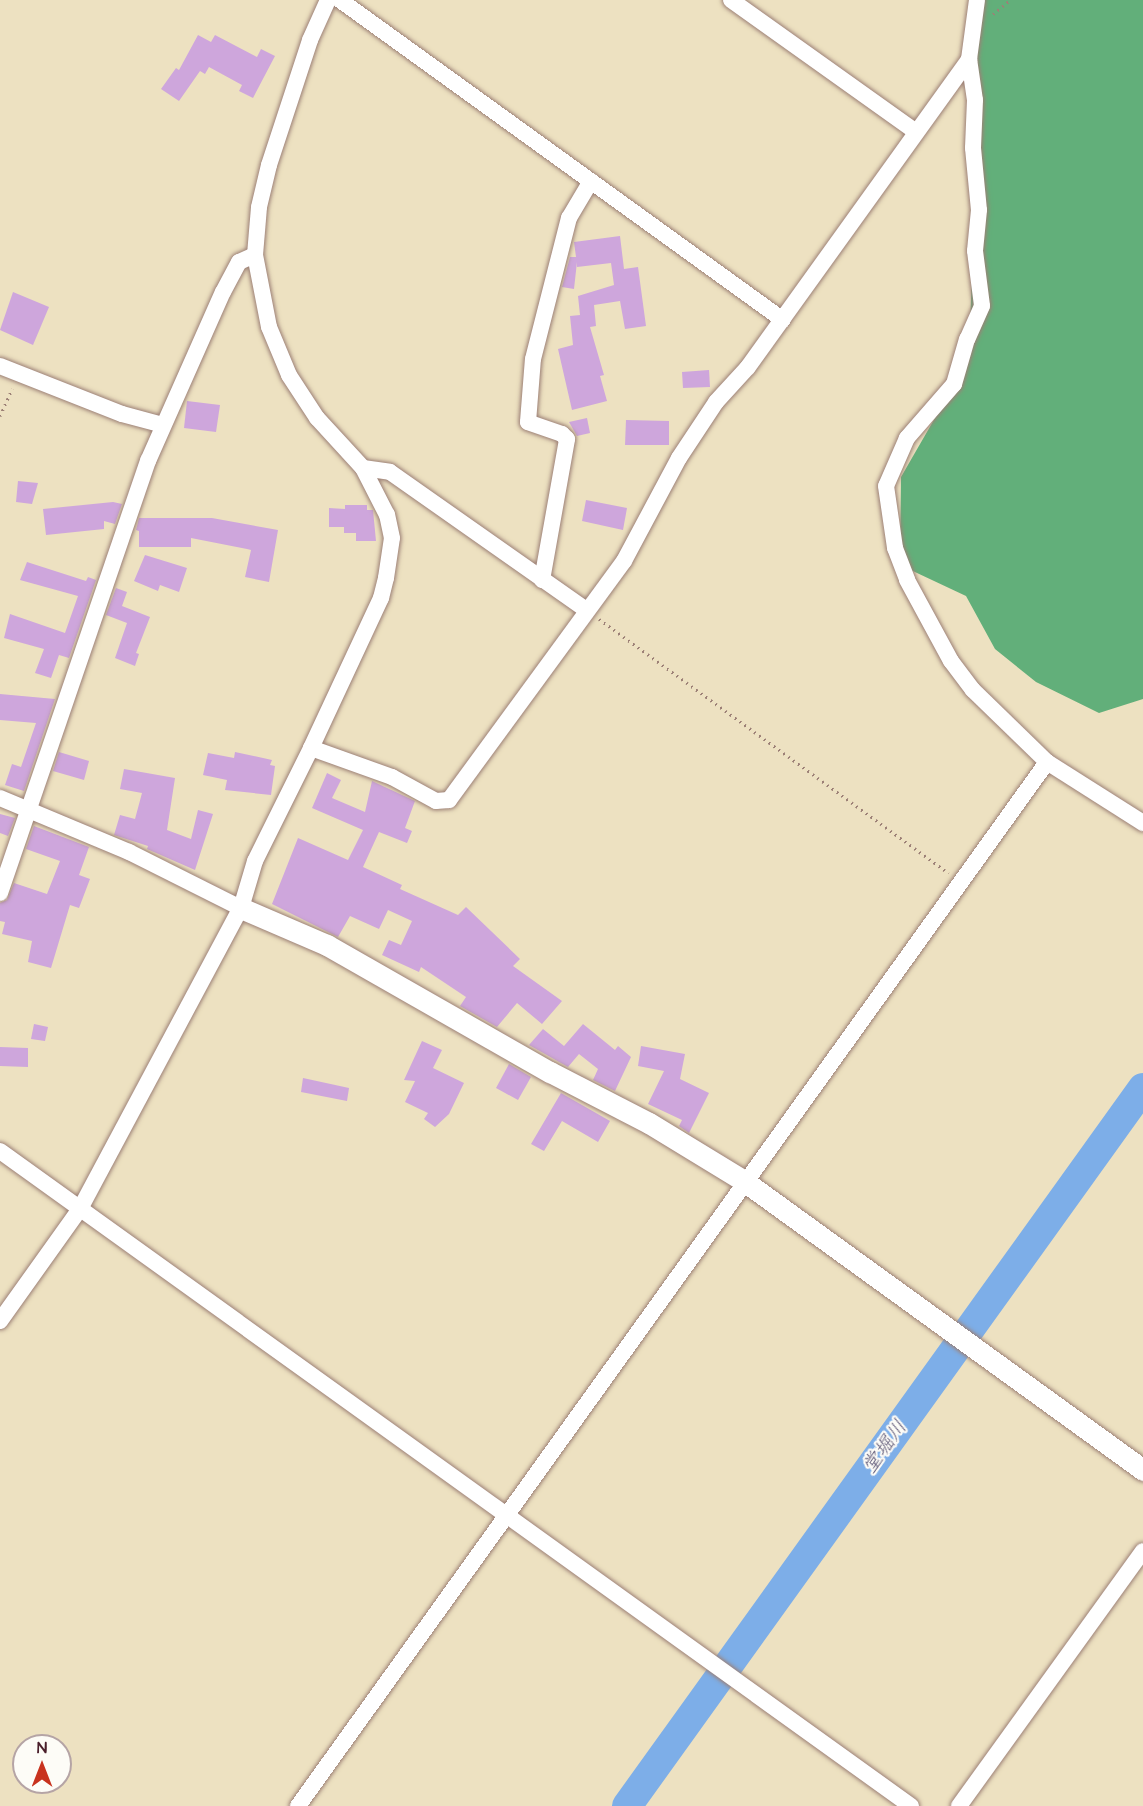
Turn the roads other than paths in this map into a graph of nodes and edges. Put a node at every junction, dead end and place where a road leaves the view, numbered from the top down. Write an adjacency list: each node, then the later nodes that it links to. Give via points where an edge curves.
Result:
1 (328, 0): 8 (street, via 269,165 259,207)
2 (340, 0): 7 (street)
3 (731, 0): 6 (street)
4 (977, 0): 5 (street)
5 (969, 58): 6 (street); 16 (street, via 975,100 973,148 979,210 975,251 982,306 954,384 907,438 886,486 895,548 907,580 951,661 973,690)
6 (916, 132): 9 (street)
7 (591, 182): 9 (street); 13 (street, via 568,218 533,359 528,422 562,434 567,440)
8 (255, 255): 11 (street, via 239,262 228,282); 12 (street, via 270,327 289,375 317,418)
9 (783, 320): 14 (street, via 716,402 679,458 624,561)
10 (0, 366): 11 (street, via 122,414)
11 (163, 425): 18 (street)
12 (363, 468): 13 (street, via 390,472); 15 (street, via 390,525 391,553 381,598)
13 (542, 580): 14 (street)
14 (586, 610): 15 (street, via 449,800 436,801 392,777)
15 (311, 748): 21 (street, via 255,861)
16 (1047, 762): 19 (street); 23 (street)
17 (0, 798): 18 (street)
18 (31, 808): 20 (street); 21 (street)
19 (1143, 823)
20 (0, 893)
21 (241, 908): 23 (street, via 327,945 550,1072 649,1123); 24 (street)
22 (0, 1151): 24 (street)
23 (744, 1181): 26 (street); 27 (street)
24 (80, 1209): 25 (street); 27 (street)
25 (0, 1321)
26 (1143, 1470)
27 (507, 1516): 29 (street); 30 (street)
28 (1143, 1551): 31 (street)
29 (297, 1806)
30 (911, 1806)
31 (959, 1806)

